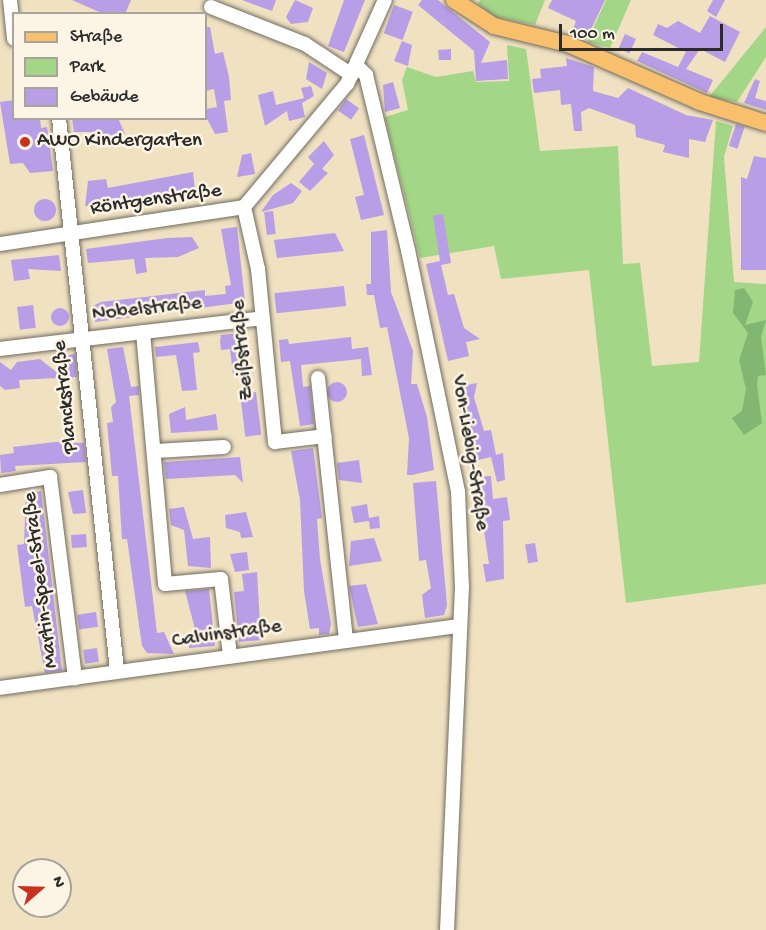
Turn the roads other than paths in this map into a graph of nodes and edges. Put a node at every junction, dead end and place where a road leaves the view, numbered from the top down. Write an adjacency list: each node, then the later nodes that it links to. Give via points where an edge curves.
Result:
1 (10, 0): 5 (street)
2 (385, 0): 6 (street)
3 (455, 1): 8 (main road, via 494,26 568,44 700,102)
4 (211, 7): 6 (street, via 305,44)
5 (12, 20)
6 (355, 71): 9 (street, Röntgenstraße, via 280,171); 21 (street, Von-Liebig-Straße, via 366,75 452,454 461,523)
7 (59, 120): 10 (street, Planckstraße)
8 (766, 123)
9 (244, 207): 10 (street, Röntgenstraße); 12 (street, Zeißstraße, via 250,216)
10 (71, 234): 11 (street, Röntgenstraße); 14 (street, Planckstraße)
11 (0, 244)
12 (262, 318): 13 (street, Nobelstraße); 17 (street, Zeißstraße, via 275,442)
13 (143, 332): 14 (street, Nobelstraße); 19 (street)
14 (81, 338): 15 (street, Nobelstraße); 24 (street, Planckstraße)
15 (0, 349)
16 (318, 378): 17 (street)
17 (325, 436): 22 (street)
18 (225, 447): 19 (street)
19 (156, 451): 23 (street, via 165,584 221,579)
20 (0, 485): 25 (street, Martin-Speel-Straße, via 51,477)
21 (460, 626): 22 (street, Calvinstraße); 27 (street, Von-Liebig-Straße)
22 (346, 640): 23 (street, Calvinstraße)
23 (230, 656): 24 (street, Calvinstraße)
24 (117, 671): 25 (street, Calvinstraße)
25 (75, 678): 26 (street, Calvinstraße)
26 (0, 688)
27 (447, 930)

